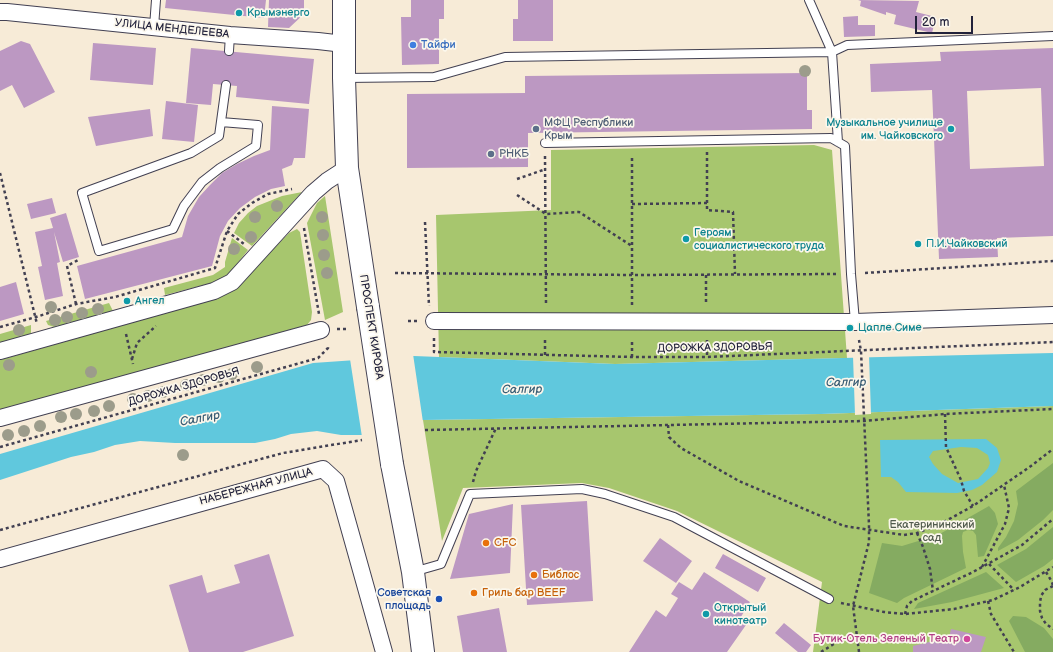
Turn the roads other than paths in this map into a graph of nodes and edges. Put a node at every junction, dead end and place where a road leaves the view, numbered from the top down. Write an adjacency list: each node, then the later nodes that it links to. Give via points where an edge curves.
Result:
1 (156, 0): 5 (lane)
2 (344, 0): 8 (main road, ПРОСПЕКТ КИРОВА)
3 (809, 0): 10 (lane)
4 (0, 12): 5 (street, УЛИЦА МЕНДЕЛЕЕВА)
5 (154, 27): 6 (street, УЛИЦА МЕНДЕЛЕЕВА)
6 (230, 35): 8 (street, УЛИЦА МЕНДЕЛЕЕВА); 9 (lane)
7 (1053, 36): 10 (lane, via 847,45)
8 (344, 44): 11 (main road, ПРОСПЕКТ КИРОВА)
9 (229, 51)
10 (832, 52): 11 (lane, via 505,57 434,77); 14 (lane)
11 (344, 78): 16 (main road, ПРОСПЕКТ КИРОВА)
12 (226, 84): 13 (lane)
13 (221, 122): 13 (lane, via 219,136 191,153 82,193 99,251 173,229 184,206 202,182 256,146 258,124)
14 (838, 142): 15 (lane, via 831,138); 19 (lane, via 845,146)
15 (545, 143)
16 (347, 168): 21 (street, via 313,194 232,282 214,291); 24 (main road, ПРОСПЕКТ КИРОВА, bridge, via 392,464)
17 (1053, 315): 19 (street)
18 (434, 321): 19 (street)
19 (855, 322)
20 (322, 330): 22 (street)
21 (0, 351)
22 (0, 418)
23 (0, 559): 26 (street, НАБЕРЕЖНАЯ УЛИЦА, via 323,469 336,481)
24 (413, 572): 25 (lane, via 441,564 470,494 582,489 674,517); 27 (main road, ПРОСПЕКТ КИРОВА)
25 (829, 599)
26 (384, 652)
27 (423, 652)

